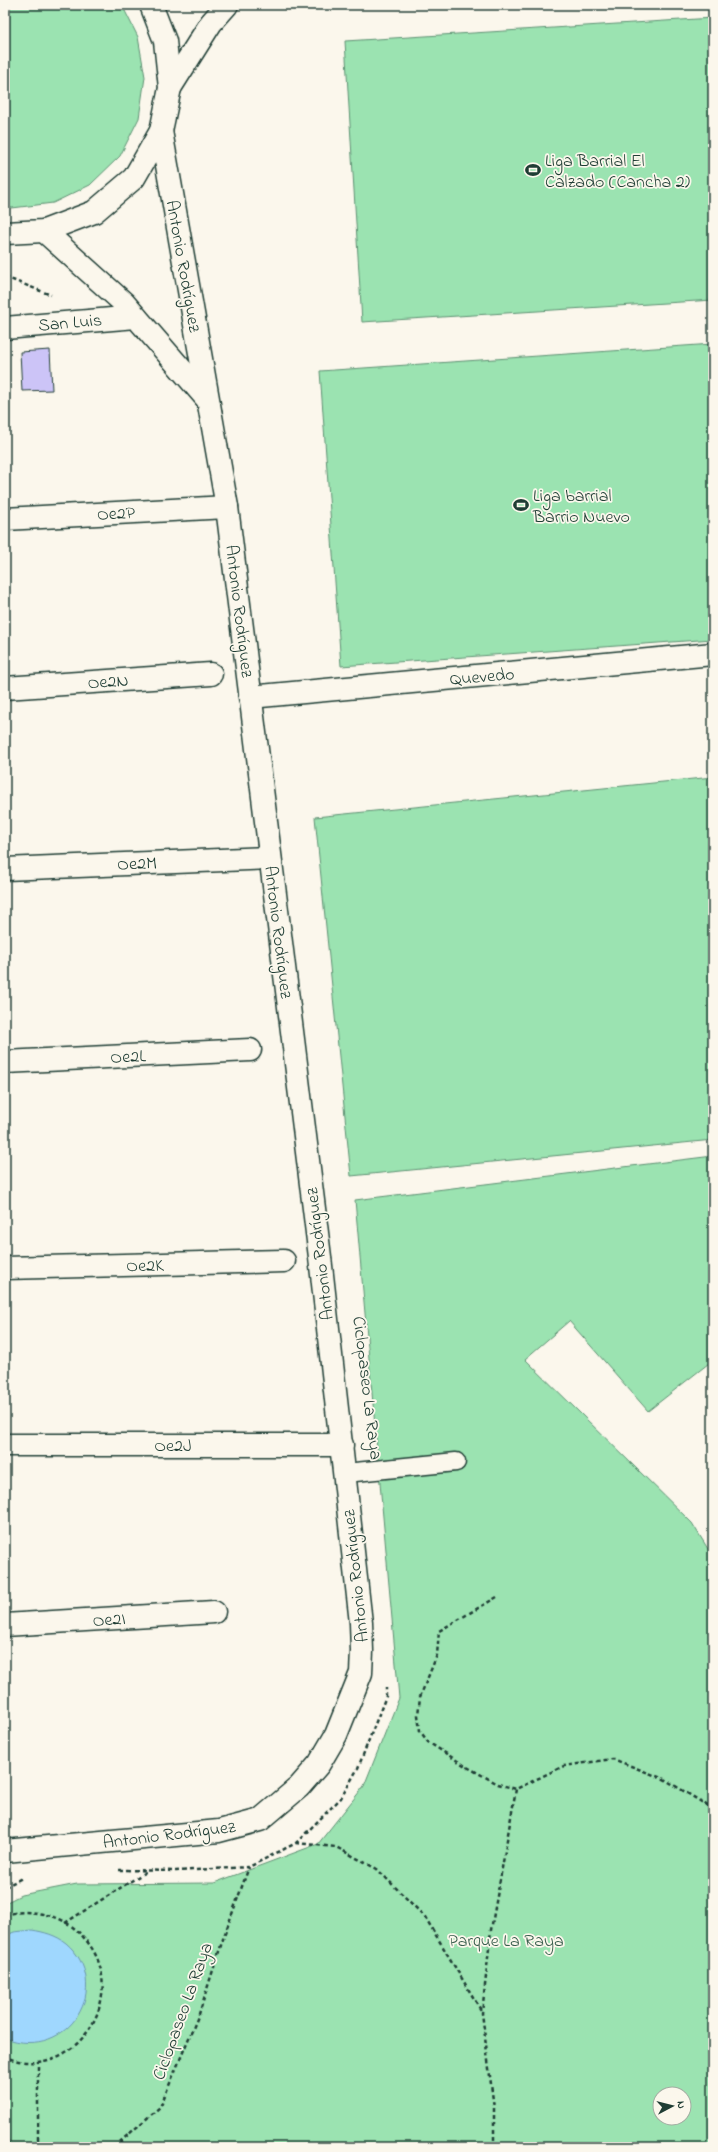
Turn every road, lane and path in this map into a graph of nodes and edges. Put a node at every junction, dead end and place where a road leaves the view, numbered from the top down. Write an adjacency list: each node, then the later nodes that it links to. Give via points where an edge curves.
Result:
1 (151, 5): 3 (street, via 165,41)
2 (227, 5): 3 (street, via 211,23)
3 (170, 88): 4 (street)
4 (161, 131): 5 (street, via 134,178 94,212); 11 (street, Antonio Rodríguez)
5 (44, 231): 6 (street); 9 (street, Antonio Rodríguez, via 124,303)
6 (5, 233)
7 (5, 277): 8 (path)
8 (54, 297)
9 (136, 317): 10 (street, San Luis); 11 (street, Antonio Rodríguez)
10 (5, 328)
11 (208, 400): 12 (street, Antonio Rodríguez)
12 (227, 508): 13 (street, Oe2P); 17 (street, Antonio Rodríguez)
13 (5, 519)
14 (713, 654): 17 (street, Quevedo)
15 (211, 674): 16 (street, Oe2N)
16 (5, 688)
17 (250, 697): 18 (street, Antonio Rodríguez)
18 (270, 858): 19 (street, Oe2M); 25 (street, Antonio Rodríguez)
19 (5, 869)
20 (250, 1050): 21 (street, Oe2L)
21 (5, 1062)
22 (284, 1261): 23 (street, Oe2K)
23 (5, 1268)
24 (5, 1445): 25 (street, Oe2J)
25 (342, 1445): 27 (street, Antonio Rodríguez)
26 (456, 1462): 27 (lane)
27 (345, 1473): 35 (street, Antonio Rodríguez, via 361,1623 361,1673 336,1735 319,1764 299,1787 260,1820 219,1832)
28 (497, 1597): 32 (path, via 439,1630 437,1655 420,1697 418,1715 420,1731 428,1742 498,1784)
29 (214, 1612): 30 (street, Oe2I)
30 (5, 1625)
31 (386, 1681): 34 (path, via 386,1696 358,1768 341,1798)
32 (516, 1789): 33 (path, via 564,1766 613,1759 664,1779); 43 (path, via 491,1930)
33 (713, 1809)
34 (296, 1843): 36 (path); 43 (path, via 336,1847 377,1869 425,1917)
35 (5, 1851)
36 (249, 1867): 38 (path); 49 (path, Ciclopaseo La Raya, via 222,1939 199,2014 160,2107)
37 (111, 1870): 38 (path)
38 (149, 1870): 42 (path)
39 (25, 1877): 40 (path)
40 (5, 1887)
41 (5, 1916): 42 (path, via 32,1912 56,1917)
42 (65, 1923): 45 (path, via 77,1930 93,1949 102,1972 103,1996 96,2020 82,2040 62,2054)
43 (482, 2013): 50 (path, via 494,2108)
44 (5, 2057): 45 (path)
45 (38, 2061): 48 (path)
46 (5, 2134): 47 (path)
47 (10, 2147)
48 (38, 2147)
49 (114, 2147)
50 (494, 2147)

